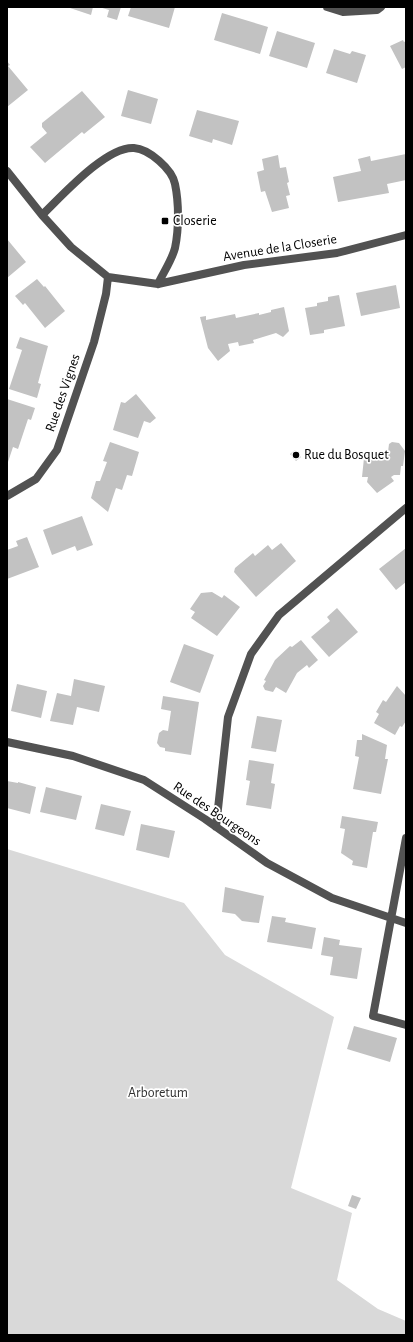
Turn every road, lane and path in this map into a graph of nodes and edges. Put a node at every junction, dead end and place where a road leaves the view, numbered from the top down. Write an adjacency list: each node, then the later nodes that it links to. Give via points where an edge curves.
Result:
1 (327, 7): 2 (street, via 343,12 377,10)
2 (381, 7)
3 (7, 171): 4 (street)
4 (42, 215): 6 (street, via 71,247); 7 (street, via 92,167 118,152 133,148 149,154 164,164 175,183 175,249)
5 (406, 234): 7 (street, Avenue de la Closerie, via 337,252 244,265)
6 (108, 277): 7 (street, Avenue de la Closerie); 8 (street, Rue des Vignes, via 94,342 57,450 36,479)
7 (158, 284)
8 (7, 496)
9 (406, 508): 11 (street, via 279,615 251,654 228,717)
10 (7, 742): 11 (street, Rue des Bourgeons, via 73,756 144,780)
11 (216, 827): 13 (street, Rue des Bourgeons, via 267,864 332,898)
12 (406, 838): 13 (street)
13 (391, 920): 14 (street, Rue des Bourgeons); 15 (street, via 373,1016)
14 (406, 923)
15 (406, 1025)

